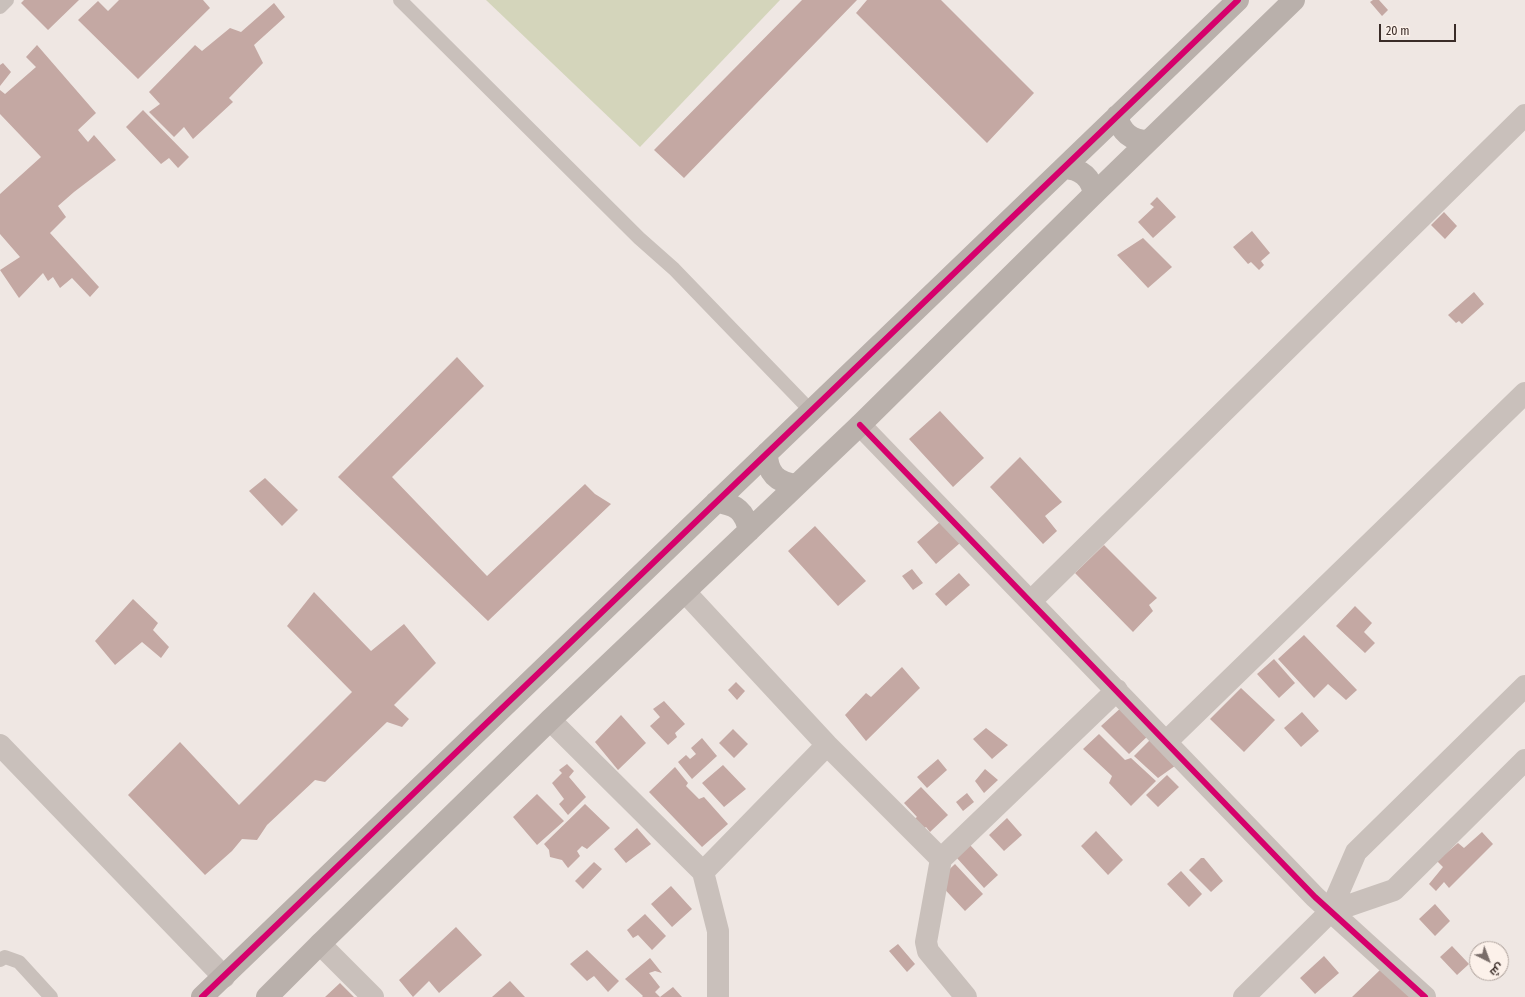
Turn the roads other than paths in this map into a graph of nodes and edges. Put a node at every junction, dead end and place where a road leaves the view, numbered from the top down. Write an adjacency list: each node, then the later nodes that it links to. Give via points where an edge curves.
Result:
1 (7, 0): 5 (lane)
2 (400, 0): 12 (lane, via 639,238 674,269)
3 (1238, 0): 7 (street)
4 (1294, 0): 8 (street)
5 (0, 7)
6 (1525, 115): 19 (street)
7 (1117, 116): 8 (street, via 1119,125 1131,138); 9 (street)
8 (1148, 141): 10 (street)
9 (1064, 168): 10 (street, via 1073,168 1088,178); 12 (street)
10 (1094, 194): 13 (street)
11 (1525, 393): 23 (street)
12 (811, 411): 14 (street)
13 (860, 425): 15 (street); 19 (street)
14 (768, 453): 15 (street, via 767,461 775,476 781,481); 16 (street)
15 (797, 485): 17 (street)
16 (716, 502): 17 (street, via 735,506 747,521); 32 (street)
17 (749, 531): 18 (street)
18 (685, 592): 22 (street); 25 (street)
19 (1031, 600): 21 (street)
20 (1525, 686): 29 (street, via 1356,852)
21 (1117, 690): 23 (street); 27 (street)
22 (550, 720): 28 (street); 30 (street)
23 (1166, 742): 29 (street)
24 (0, 745): 32 (street)
25 (827, 745): 27 (street); 28 (street)
26 (1522, 769): 29 (street, via 1394,890)
27 (941, 859): 33 (street, via 926,942 928,951)
28 (703, 872): 38 (street, via 718,931)
29 (1330, 912): 39 (street); 40 (street)
30 (320, 944): 36 (street); 37 (street)
31 (0, 960): 34 (lane, via 5,957 19,962)
32 (224, 977): 35 (street)
33 (962, 996)
34 (51, 997)
35 (202, 997)
36 (267, 997)
37 (373, 997)
38 (718, 997)
39 (1244, 997)
40 (1425, 997)

